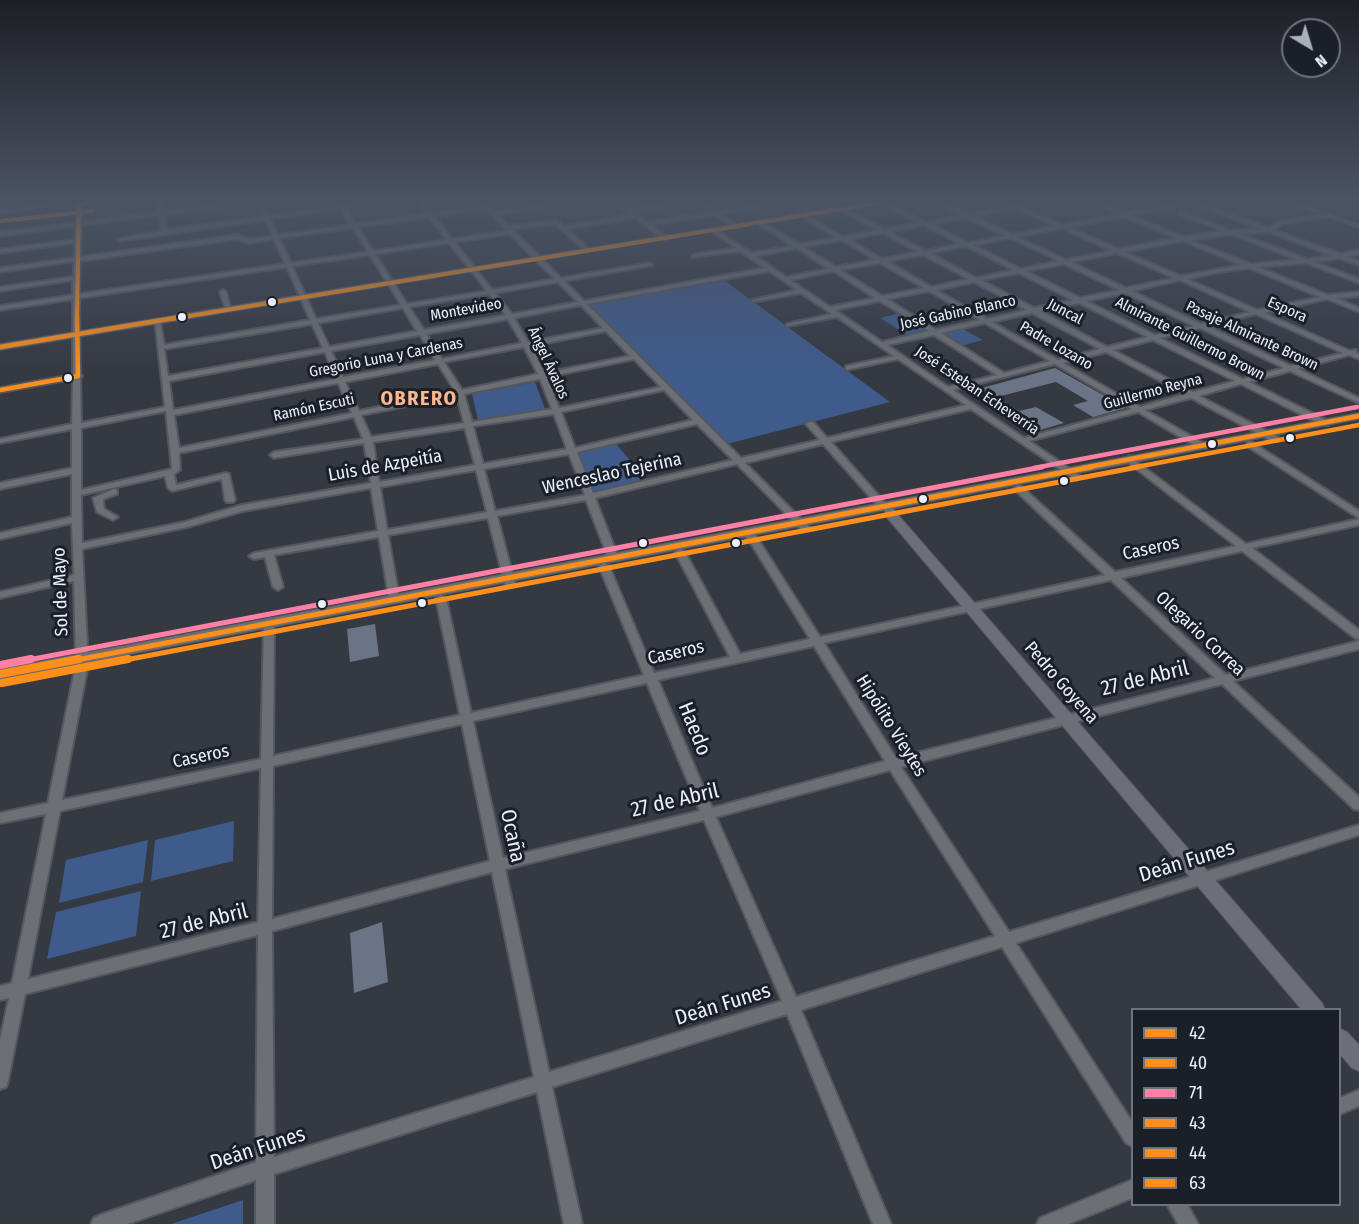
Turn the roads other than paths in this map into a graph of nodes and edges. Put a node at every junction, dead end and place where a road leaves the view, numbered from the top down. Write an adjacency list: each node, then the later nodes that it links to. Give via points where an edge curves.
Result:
1 (83, 259): 18 (street)
2 (286, 259): 22 (street)
3 (329, 259): 22 (street)
4 (374, 259): 36 (street)
5 (465, 259): 25 (street, Ángel Ávalos)
6 (531, 259): 25 (main road)
7 (539, 259): 32 (street)
8 (756, 259): 26 (street, José Esteban Echeverría)
9 (818, 259): 27 (street)
10 (885, 259): 19 (street)
11 (937, 259): 34 (street, Juncal)
12 (997, 259): 29 (street, Almirante Guillermo Brown)
13 (1058, 259): 21 (street, Pasaje Almirante Brown)
14 (1071, 259): 21 (street)
15 (1138, 259): 31 (street, Espora)
16 (1234, 259): 24 (street)
17 (1312, 259): 20 (street, José Gabino Blanco)
18 (77, 260): 28 (street); 30 (street, Sol de Mayo)
19 (880, 260): 27 (street); 37 (street, Padre Lozano)
20 (1304, 260): 24 (street, José Gabino Blanco); 35 (street)
21 (1062, 261): 29 (street); 39 (street, Pasaje Almirante Brown)
22 (289, 265): 44 (street); 45 (street)
23 (650, 265): 32 (street)
24 (1249, 265): 31 (street, José Gabino Blanco); 46 (street)
25 (473, 269): 36 (main road); 40 (street, Ángel Ávalos)
26 (770, 269): 33 (street, José Esteban Echeverría); 50 (street, Montevideo)
27 (834, 269): 33 (street); 47 (street)
28 (0, 270)
29 (1019, 270): 34 (street); 48 (street, Almirante Guillermo Brown)
30 (76, 278): 38 (street); 44 (street, Sol de Mayo)
31 (1180, 278): 39 (street, José Gabino Blanco); 57 (street, Espora)
32 (558, 279): 40 (street); 50 (street)
33 (784, 279): 41 (street, José Esteban Echeverría)
34 (975, 279): 37 (street); 55 (street, Juncal)
35 (1359, 281)
36 (391, 282): 45 (main road); 51 (street)
37 (930, 288): 47 (street); 60 (street, Padre Lozano)
38 (0, 289)
39 (1124, 290): 48 (street, José Gabino Blanco); 64 (street, Pasaje Almirante Brown)
40 (491, 291): 51 (street); 59 (street, Ángel Ávalos)
41 (802, 291): 49 (street); 54 (street, José Esteban Echeverría)
42 (223, 292): 53 (street)
43 (1359, 294): 46 (street)
44 (76, 297): 52 (street); 68 (street, Sol de Mayo)
45 (304, 297): 53 (main road); 62 (street)
46 (1328, 297): 56 (street); 57 (street)
47 (880, 298): 54 (street); 67 (street)
48 (1079, 300): 55 (street, José Gabino Blanco); 69 (street, Almirante Guillermo Brown)
49 (754, 301)
50 (581, 303): 59 (street, Montevideo); 65 (street)
51 (406, 305): 62 (street); 66 (street)
52 (0, 308)
53 (230, 309): 61 (main road)
54 (829, 309): 58 (street, José Esteban Echeverría)
55 (1032, 310): 60 (street, José Gabino Blanco); 75 (street, Juncal)
56 (1359, 310)
57 (1257, 312): 64 (street); 77 (street, Espora)
58 (837, 315): 63 (street); 71 (street, José Esteban Echeverría)
59 (510, 316): 66 (street, Montevideo); 70 (street, Ángel Ávalos)
60 (985, 320): 67 (street, José Gabino Blanco); 82 (street, Padre Lozano)
61 (157, 321): 68 (main road); 73 (street)
62 (315, 321): 73 (street); 74 (street)
63 (789, 326)
64 (1200, 326): 69 (street); 84 (street, Pasaje Almirante Brown)
65 (607, 329): 70 (street, Gregorio Luna y Cardenas); 78 (street)
66 (422, 332): 74 (street, Montevideo); 81 (street)
67 (934, 332): 71 (street, José Gabino Blanco); 85 (street)
68 (76, 334): 72 (main road); 86 (street, Sol de Mayo)
69 (1152, 338): 75 (street); 90 (street, Almirante Guillermo Brown)
70 (526, 344): 81 (street, Gregorio Luna y Cardenas); 87 (street, Ángel Ávalos)
71 (880, 344): 79 (street, José Esteban Echeverría)
72 (0, 347)
73 (162, 347): 88 (street)
74 (328, 349): 88 (street, Montevideo); 89 (street)
75 (1106, 349): 82 (street); 95 (street, Juncal)
76 (1359, 350): 77 (street, Guillermo Reyna)
77 (1350, 353): 80 (street, Espora); 84 (street, Guillermo Reyna)
78 (635, 357): 87 (street, Ramón Escuti); 91 (street)
79 (900, 357): 83 (street); 92 (street, José Esteban Echeverría)
80 (1359, 357)
81 (441, 361): 89 (street, Gregorio Luna y Cardenas); 94 (street)
82 (1056, 362): 85 (street); 99 (street, Padre Lozano)
83 (849, 368)
84 (1292, 369): 90 (street, Guillermo Reyna); 96 (street, Pasaje Almirante Brown)
85 (1003, 375): 92 (street)
86 (78, 376): 93 (street); 108 (street, Sol de Mayo)
87 (543, 376): 94 (street, Ramón Escuti); 100 (street, Ángel Ávalos)
88 (166, 379): 98 (street)
89 (342, 380): 98 (street, Gregorio Luna y Cardenas); 101 (street)
90 (1242, 382): 95 (street, Guillermo Reyna); 104 (street, Almirante Guillermo Brown)
91 (665, 388): 100 (street); 103 (street)
92 (948, 389): 97 (street, José Esteban Echeverría)
93 (0, 390)
94 (460, 393): 101 (street, Ramón Escuti); 105 (street)
95 (1193, 396): 99 (street, Guillermo Reyna); 109 (street, Juncal)
96 (1359, 401)
97 (973, 406): 112 (street, José Esteban Echeverría); 113 (street, Wenceslao Tejerina)
98 (170, 410): 108 (street, Gregorio Luna y Cardenas); 116 (street)
99 (1139, 410): 112 (street, Guillermo Reyna); 115 (street, Padre Lozano)
100 (556, 411): 105 (street); 117 (street, Ángel Ávalos)
101 (357, 413): 110 (street); 116 (street, Ramón Escuti)
102 (1354, 417): 104 (main road); 107 (main road)
103 (698, 421): 117 (street, Luis de Azpeitía); 120 (street)
104 (1325, 423): 109 (main road)
105 (469, 424): 110 (street); 121 (street)
106 (810, 424): 113 (street, Pedro Goyena)
107 (1359, 424): 109 (main road)
108 (78, 425): 111 (street, Gregorio Luna y Cardenas); 122 (street, Sol de Mayo)
109 (1270, 436): 114 (main road); 115 (main road)
110 (368, 440): 118 (street); 125 (street)
111 (0, 441)
112 (1024, 441): 124 (street, José Esteban Echeverría)
113 (826, 442): 120 (street, Wenceslao Tejerina); 131 (street, Pedro Goyena)
114 (1250, 444): 119 (main road); 133 (street)
115 (1202, 446): 119 (main road)
116 (175, 451): 123 (street)
117 (572, 451): 121 (street, Luis de Azpeitía); 129 (street, Ángel Ávalos)
118 (274, 455)
119 (1133, 462): 124 (main road); 142 (street)
120 (739, 463): 129 (street, Wenceslao Tejerina); 137 (street)
121 (479, 467): 125 (street, Luis de Azpeitía); 132 (street)
122 (77, 470): 126 (street); 128 (street, Sol de Mayo)
123 (172, 473): 128 (street); 130 (street, via 172,488 226,476); 134 (street, via 101,495 100,510)
124 (1072, 474): 127 (main road); 131 (main road)
125 (375, 484): 138 (street); 141 (street, Luis de Azpeitía, via 242,507 188,524)
126 (0, 486)
127 (1018, 488): 131 (main road); 147 (street, Olegario Correa)
128 (78, 493): 135 (street, Sol de Mayo)
129 (589, 497): 132 (street, Wenceslao Tejerina); 146 (street, Ángel Ávalos)
130 (230, 500)
131 (886, 509): 137 (main road); 154 (main road, Pedro Goyena)
132 (491, 515): 138 (street, Wenceslao Tejerina); 149 (street)
133 (1359, 515)
134 (113, 517)
135 (78, 519): 140 (street); 141 (street, Sol de Mayo)
136 (1359, 522): 142 (street, Caseros)
137 (802, 525): 139 (main road)
138 (383, 534): 144 (street, Wenceslao Tejerina); 152 (street)
139 (749, 535): 143 (main road); 146 (main road); 157 (street, Hipólito Vieytes)
140 (0, 536)
141 (77, 547): 148 (street, Sol de Mayo)
142 (1244, 547): 147 (street, Caseros); 156 (street)
143 (680, 552): 146 (main road); 159 (street)
144 (269, 554): 145 (street, Wenceslao Tejerina); 150 (street)
145 (254, 556)
146 (608, 562): 149 (main road); 162 (street, Haedo)
147 (1113, 576): 154 (street, Caseros); 163 (street, Olegario Correa)
148 (78, 577): 151 (street); 160 (street, Sol de Mayo)
149 (508, 581): 152 (main road); 153 (main road)
150 (278, 587)
151 (0, 595)
152 (394, 598): 155 (main road)
153 (441, 598): 155 (main road); 165 (street, Ocaña)
154 (970, 607): 157 (street, Caseros); 166 (main road, Pedro Goyena)
155 (269, 626): 160 (main road); 167 (street)
156 (1359, 635)
157 (818, 641): 159 (street, Caseros); 168 (street, Hipólito Vieytes)
158 (1359, 645): 163 (street, 27 de Abril)
159 (736, 658): 162 (street, Caseros)
160 (82, 661): 161 (main road); 164 (main road); 170 (street, Sol de Mayo)
161 (0, 674)
162 (652, 677): 165 (street, Caseros); 171 (street, Haedo)
163 (1224, 679): 166 (street, 27 de Abril); 169 (street, Olegario Correa)
164 (0, 680)
165 (466, 718): 167 (street, Caseros); 174 (street, Ocaña)
166 (1066, 719): 168 (street, 27 de Abril); 175 (main road, Pedro Goyena)
167 (268, 762): 170 (street, Caseros); 176 (street)
168 (893, 764): 171 (street, 27 de Abril); 177 (street, Hipólito Vieytes)
169 (1359, 805)
170 (55, 806): 172 (street, Caseros); 178 (street, Sol de Mayo)
171 (708, 814): 174 (street, 27 de Abril); 180 (street, Haedo)
172 (0, 818)
173 (1359, 830): 175 (street, Deán Funes)
174 (496, 865): 176 (street, 27 de Abril); 185 (street, Ocaña)
175 (1203, 879): 177 (street, Deán Funes); 181 (main road, Pedro Goyena)
176 (265, 927): 178 (street, 27 de Abril); 189 (street)
177 (1005, 940): 180 (street, Deán Funes); 188 (street, Hipólito Vieytes)
178 (19, 988): 179 (street, 27 de Abril); 184 (street, Sol de Mayo)
179 (0, 993)
180 (792, 1006): 185 (street, Deán Funes); 195 (street, Haedo)
181 (1313, 1008)
182 (1341, 1040): 183 (main road)
183 (1359, 1061)
184 (0, 1081)
185 (544, 1083): 189 (street, Deán Funes); 194 (street, Ocaña)
186 (1359, 1098): 187 (street)
187 (1341, 1106)
188 (1131, 1135)
189 (266, 1168): 192 (street, Deán Funes); 193 (street)
190 (1131, 1189): 196 (street)
191 (1177, 1206): 197 (street)
192 (100, 1224)
193 (266, 1224)
194 (573, 1224)
195 (882, 1224)
196 (1046, 1224)
197 (1189, 1224)

